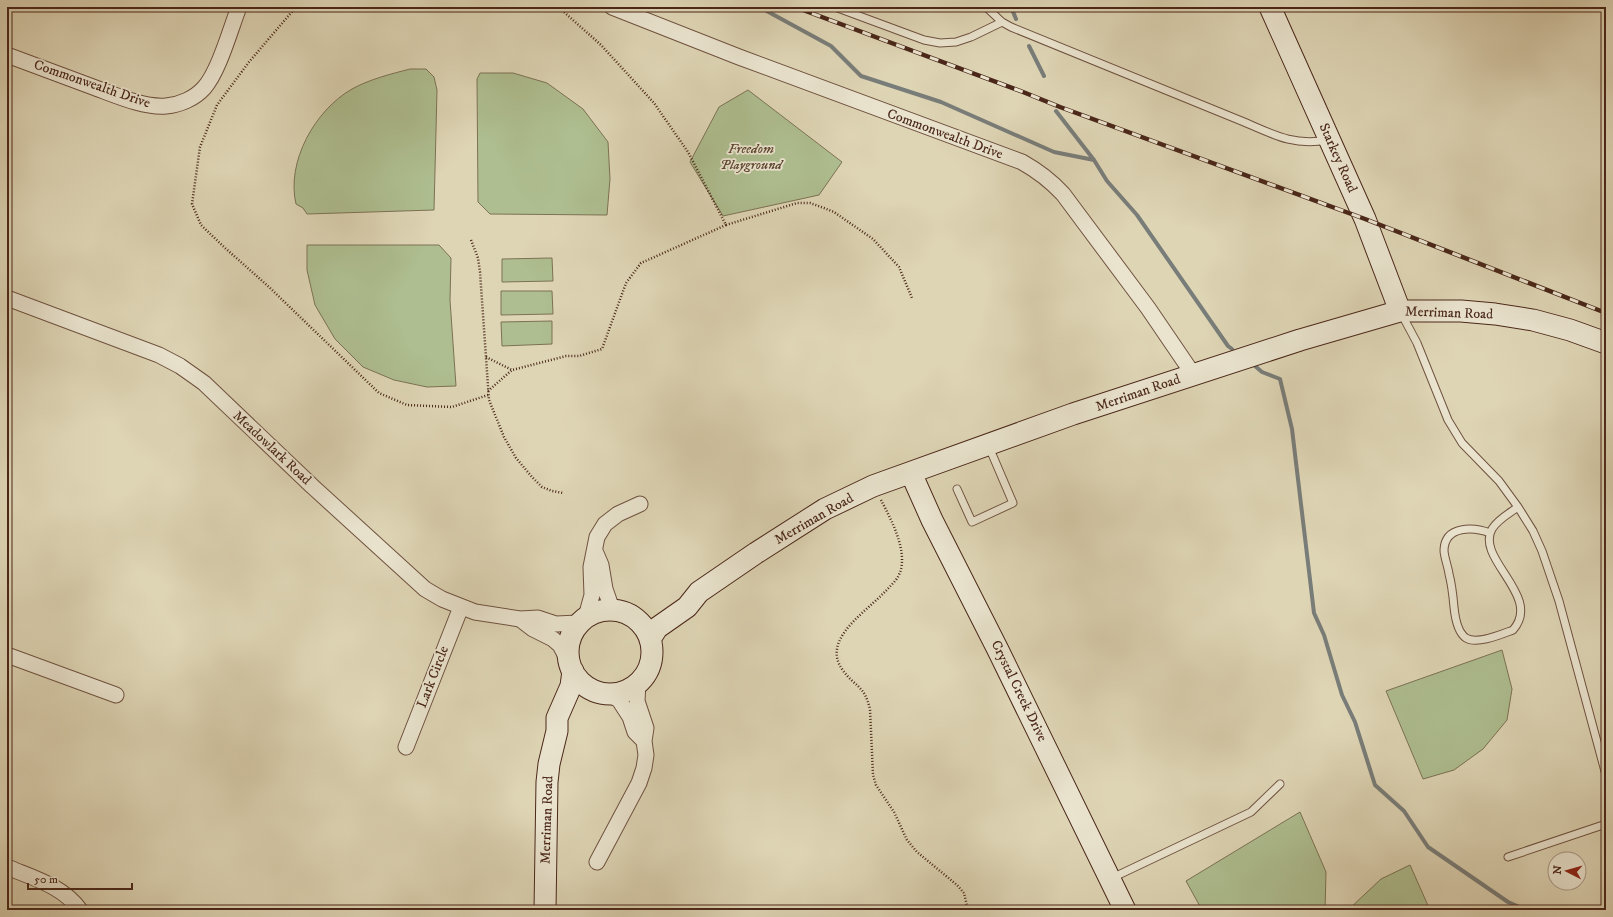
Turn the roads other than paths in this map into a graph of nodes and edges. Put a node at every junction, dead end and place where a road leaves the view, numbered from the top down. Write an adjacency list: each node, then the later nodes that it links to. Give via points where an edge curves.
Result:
1 (239, 7): 7 (street, Commonwealth Drive, via 213,76 204,89 181,103 167,106 154,106 121,97)
2 (612, 7): 12 (street, Commonwealth Drive, via 739,58 1022,162 1032,168 1049,179 1063,194 1148,308)
3 (835, 7): 6 (lane, via 924,40 940,43 956,42 971,37)
4 (986, 7): 6 (lane)
5 (1270, 7): 8 (main road, Starkey Road)
6 (1002, 22): 8 (lane, via 1279,138 1301,142)
7 (7, 55)
8 (1330, 140): 10 (main road, Starkey Road, via 1365,219)
9 (7, 298): 21 (street, Meadowlark Road, via 159,355 180,366 204,383 425,589)
10 (1400, 311): 11 (main road, Merriman Road, via 1495,314 1533,320); 12 (main road, Merriman Road); 17 (lane, via 1462,443 1499,481)
11 (1606, 342)
12 (1193, 374): 13 (main road, Merriman Road)
13 (988, 445): 14 (main road, Merriman Road); 15 (lane, via 1013,503 972,522)
14 (911, 473): 20 (main road, Merriman Road, via 873,486 825,509); 41 (main road, Crystal Creek Drive)
15 (957, 490)
16 (640, 504): 19 (street, via 618,514 605,524 597,537)
17 (1518, 507): 18 (lane, via 1496,524); 35 (lane, via 1542,551 1559,601)
18 (1490, 533): 18 (lane, via 1490,548 1511,582 1518,599 1520,618 1513,630 1474,641 1466,639 1461,634 1455,617 1444,551 1450,535 1457,530 1468,528)
19 (594, 551): 22 (street, via 601,565); 25 (street, via 591,567 592,594)
20 (699, 592): 23 (main road, Merriman Road, via 680,597 653,613); 26 (main road, Merriman Road, via 687,607 657,628)
21 (461, 607): 24 (street, Meadowlark Road, via 475,612); 34 (street, Lark Circle)
22 (612, 609): 23 (main road); 25 (main road, via 594,612)
23 (635, 618): 26 (main road)
24 (520, 619): 25 (street, Meadowlark Road, via 538,618 563,625); 28 (street, Meadowlark Road, via 560,645)
25 (582, 620): 28 (main road, via 569,641)
26 (650, 639): 29 (main road, via 650,663)
27 (7, 655): 31 (street)
28 (571, 667): 30 (main road, via 584,685); 32 (main road, Merriman Road, via 571,686 558,718)
29 (638, 683): 30 (main road, via 629,689); 33 (street, via 637,701 646,728)
30 (605, 693): 32 (main road, Merriman Road, via 590,696 579,703); 33 (street, via 620,700 635,732)
31 (116, 695)
32 (557, 731): 43 (main road, Merriman Road, via 547,782)
33 (644, 741): 39 (street, via 646,755 639,783)
34 (406, 747)
35 (1606, 775)
36 (1280, 784): 41 (lane, via 1250,812)
37 (1606, 824): 38 (lane)
38 (1508, 857)
39 (597, 862)
40 (7, 867): 42 (street, via 52,886 66,895)
41 (1110, 879): 44 (main road, Crystal Creek Drive)
42 (80, 910)
43 (545, 910)
44 (1125, 910)

